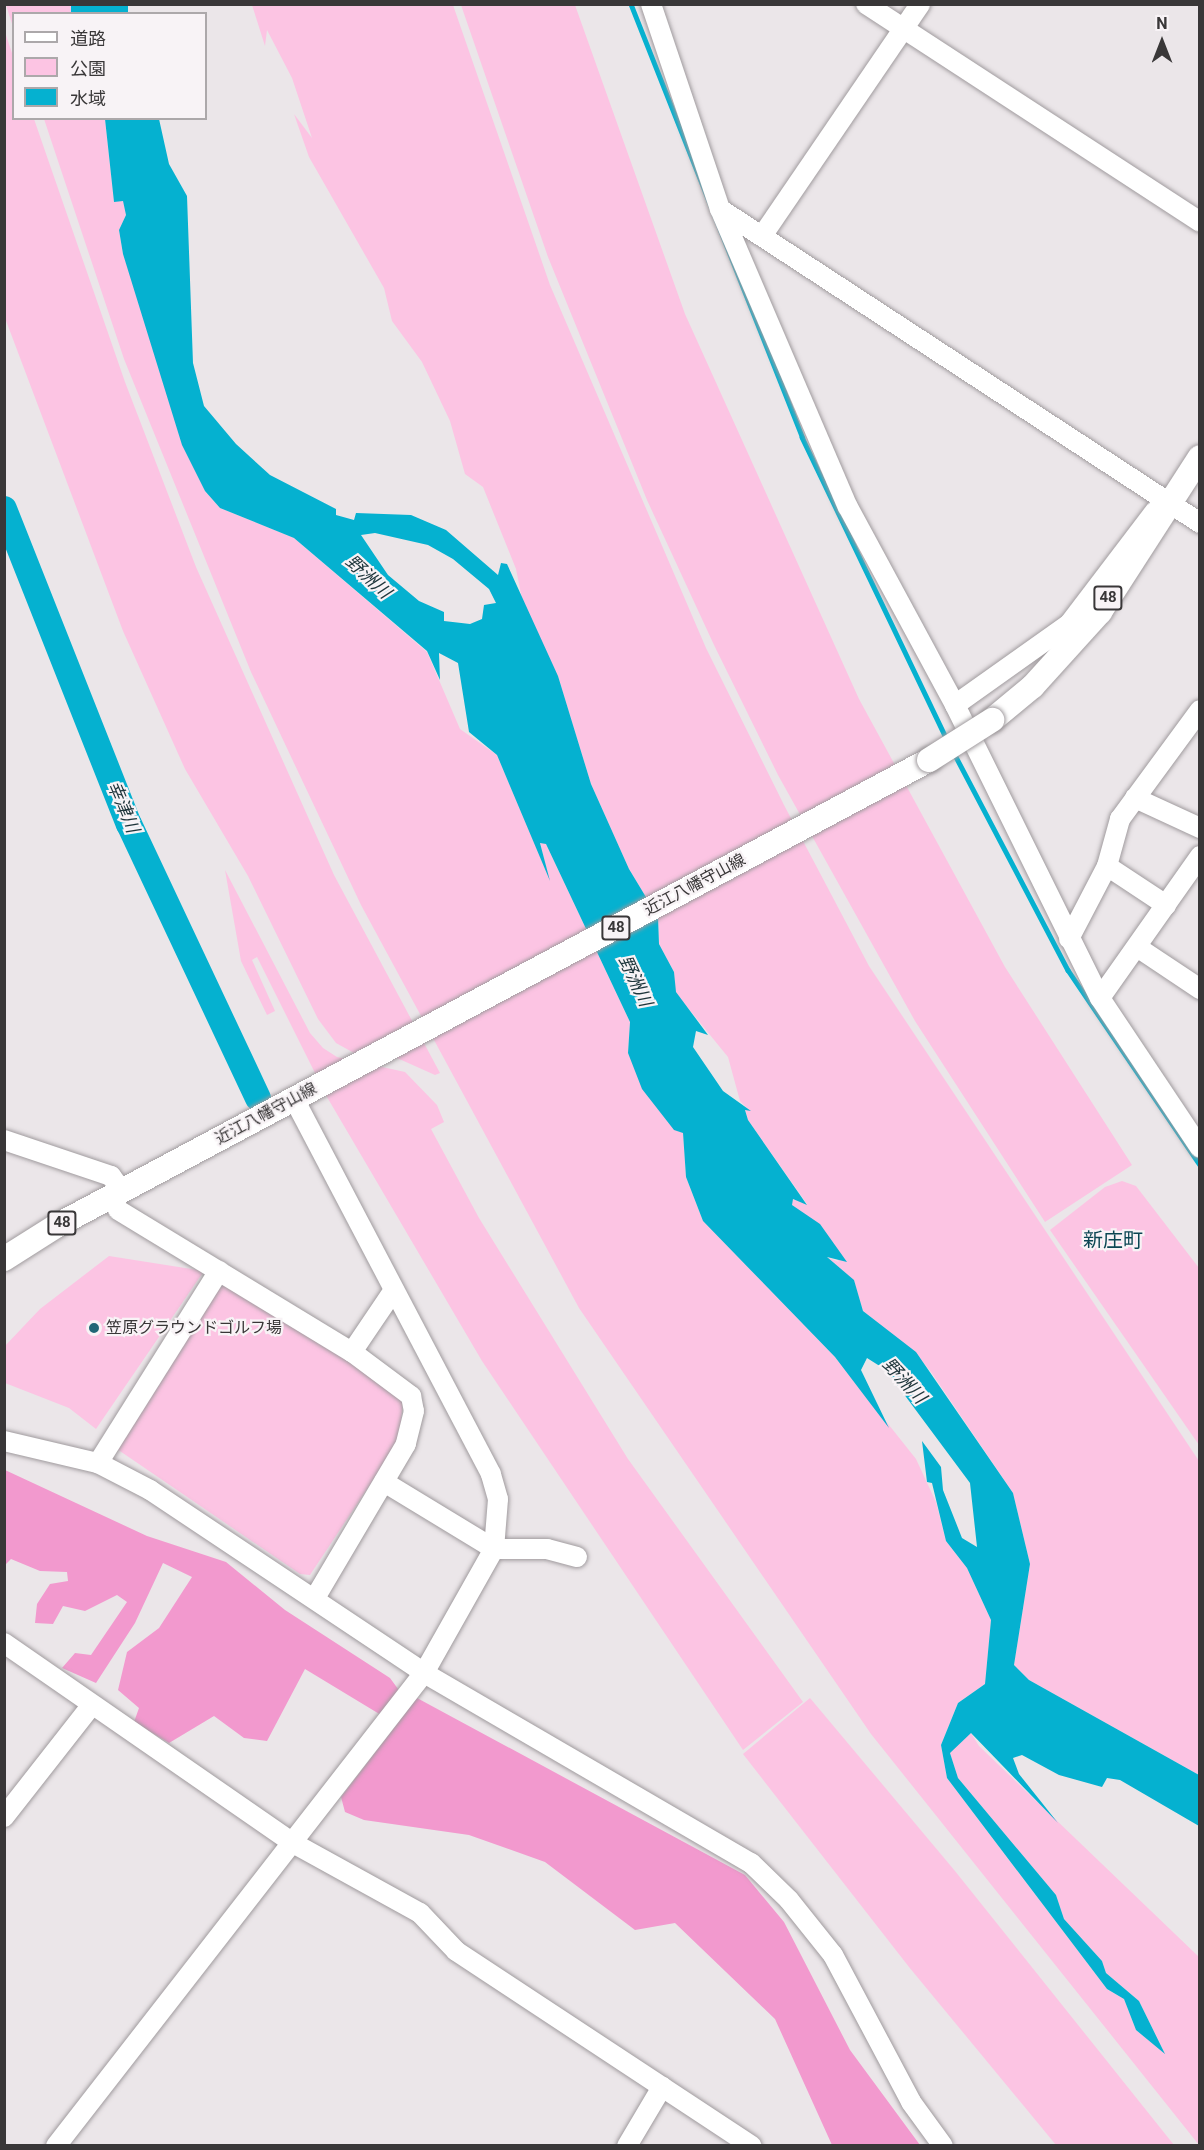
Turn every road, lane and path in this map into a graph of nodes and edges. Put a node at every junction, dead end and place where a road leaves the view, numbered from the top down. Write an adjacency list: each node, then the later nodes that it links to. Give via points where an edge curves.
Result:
1 (651, 4): 5 (street)
2 (866, 4): 4 (street)
3 (920, 4): 4 (street)
4 (902, 28): 6 (street); 7 (street)
5 (720, 209): 7 (street); 11 (street, via 848,507)
6 (1200, 222)
7 (762, 236): 9 (street)
8 (1200, 457): 9 (main road, 近江八幡守山線 / 48)
9 (1171, 502): 10 (street); 11 (street, via 1149,515 1069,624 1038,652); 22 (main road, 近江八幡守山線 / 48, bridge, via 1100,612 1033,686 992,720 925,763)
10 (1200, 523)
11 (956, 705): 18 (street)
12 (1200, 710): 13 (street)
13 (1135, 798): 14 (street); 16 (street, via 1120,819)
14 (1200, 828)
15 (1199, 857): 17 (street)
16 (1107, 866): 17 (street); 18 (street)
17 (1166, 905): 19 (street)
18 (1069, 939): 21 (street)
19 (1137, 947): 20 (street); 21 (street)
20 (1200, 989)
21 (1100, 998): 24 (street)
22 (294, 1099): 25 (main road, 近江八幡守山線 / 48); 28 (street)
23 (4, 1140): 25 (street, via 111,1176)
24 (1200, 1148)
25 (120, 1201): 26 (main road, 近江八幡守山線 / 48); 27 (street)
26 (4, 1259)
27 (219, 1271): 29 (street); 31 (street)
28 (392, 1293): 29 (street); 33 (street, via 404,1305 491,1474 498,1499)
29 (352, 1352): 32 (street, via 411,1396 413,1426)
30 (4, 1441): 31 (street)
31 (98, 1463): 35 (street, via 150,1490)
32 (384, 1482): 33 (street); 35 (street)
33 (494, 1549): 34 (street, via 547,1549); 37 (street)
34 (577, 1557)
35 (315, 1598): 37 (street)
36 (4, 1643): 38 (street)
37 (424, 1673): 40 (street); 45 (street, via 751,1863 789,1900 833,1955 911,2102)
38 (91, 1706): 39 (street); 40 (street)
39 (4, 1817)
40 (293, 1843): 41 (street, via 420,1913 456,1951); 42 (street)
41 (662, 2087): 43 (street); 44 (street)
42 (59, 2144)
43 (627, 2145)
44 (752, 2145)
45 (943, 2145)

